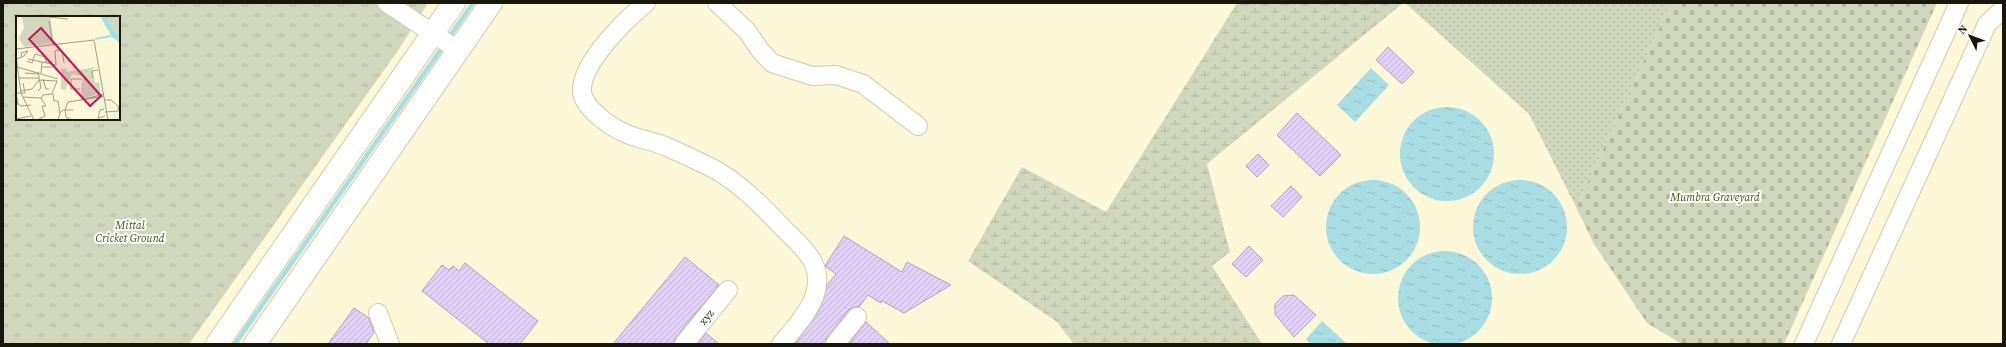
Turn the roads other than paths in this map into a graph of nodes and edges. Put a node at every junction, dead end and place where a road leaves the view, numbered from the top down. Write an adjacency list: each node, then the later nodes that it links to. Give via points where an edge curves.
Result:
1 (387, 3): 8 (street)
2 (454, 3): 8 (street)
3 (491, 3): 8 (street)
4 (646, 3): 17 (street, via 594,58 584,75 582,92 586,105 626,134 664,146 715,170 762,206 812,261 818,274 815,297 796,327)
5 (717, 3): 9 (street, via 747,31 772,62 812,76 836,75 863,84)
6 (1959, 3): 19 (street)
7 (2003, 9): 20 (street, via 1987,24)
8 (446, 42): 13 (street); 14 (street)
9 (918, 126)
10 (728, 290): 16 (street, xyz)
11 (378, 312): 15 (street)
12 (857, 317): 18 (street)
13 (217, 344)
14 (254, 344)
15 (390, 344)
16 (684, 344)
17 (781, 344)
18 (835, 344)
19 (1804, 344)
20 (1841, 344)

